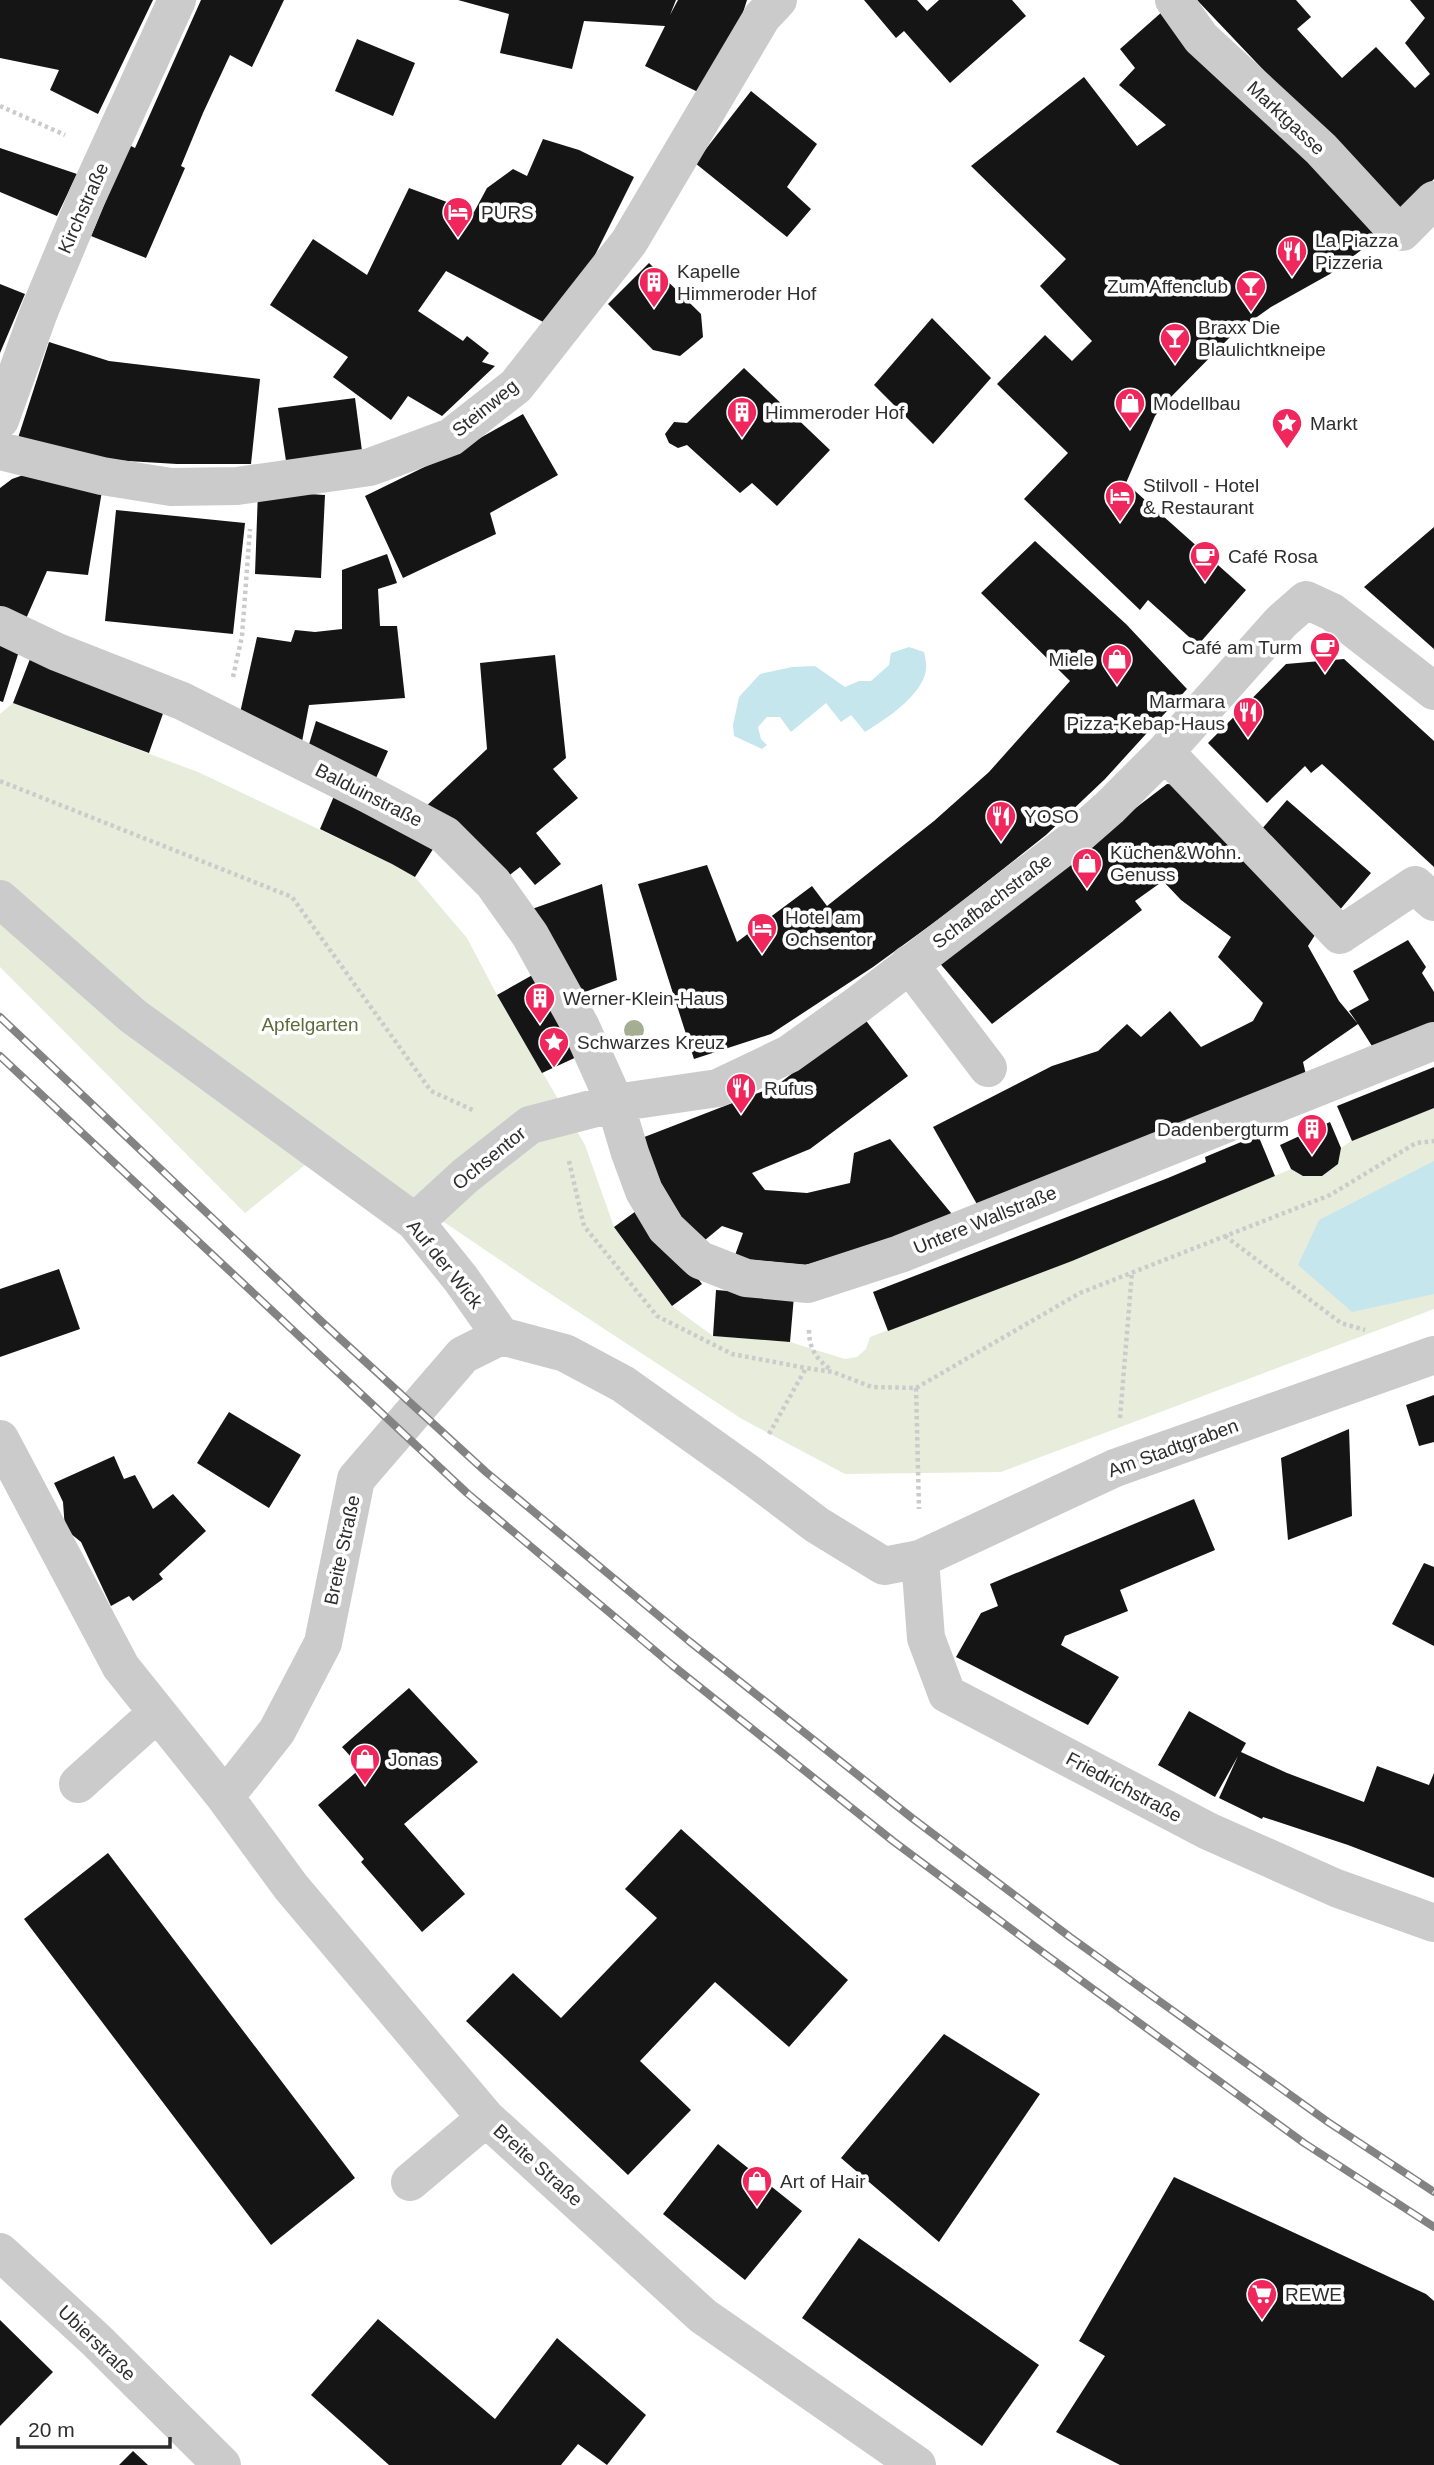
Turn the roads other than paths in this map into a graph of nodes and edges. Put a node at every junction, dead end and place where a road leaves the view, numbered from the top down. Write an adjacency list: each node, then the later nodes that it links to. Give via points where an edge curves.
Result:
1 (177, 0): 5 (street, Kirchstraße)
2 (778, 0): 7 (street, Steinweg, via 762,17 629,242 516,386 451,437 370,467 237,486 171,487)
3 (1174, 0): 4 (street, Marktgasse, via 1201,38 1321,149 1392,226 1402,232)
4 (1434, 200)
5 (8, 373): 6 (street, Kirchstraße)
6 (0, 420)
7 (0, 451)
8 (0, 625): 16 (street, Balduinstraße, via 182,701 445,835 493,883 530,935 581,1027)
9 (1434, 691): 10 (street, Schafbachstraße, via 1332,612 1306,600)
10 (1165, 752): 12 (street, via 1340,935 1415,885); 13 (street, Schafbachstraße, via 1069,843)
11 (0, 899): 17 (street, Auf der Wick, via 133,1016)
12 (1434, 902)
13 (909, 964): 15 (street); 16 (street, Schafbachstraße, via 789,1054 718,1088)
14 (1434, 1041): 16 (street, Untere Wallstraße, via 900,1254 808,1284 746,1278 700,1260 666,1228 644,1191)
15 (988, 1068)
16 (615, 1103): 17 (street, Ochsentor, via 530,1125)
17 (415, 1222): 18 (street, Auf der Wick)
18 (501, 1336): 21 (street, via 565,1353 623,1384 817,1525 884,1566); 24 (street, Breite Straße, via 463,1355 356,1479 323,1643 276,1731)
19 (1434, 1355): 21 (street, Am Stadtgraben, via 1115,1468)
20 (0, 1439): 22 (street, Breite Straße, via 121,1667)
21 (920, 1559): 25 (street, Friedrichstraße, via 926,1638 947,1694 1208,1831 1336,1888)
22 (157, 1713): 23 (street); 24 (street, Breite Straße)
23 (78, 1784)
24 (225, 1797): 26 (street, Breite Straße, via 290,1887)
25 (1434, 1923)
26 (486, 2118): 27 (street); 30 (street, Breite Straße, via 703,2316)
27 (410, 2182)
28 (0, 2252): 29 (street, Ubierstraße)
29 (222, 2465)
30 (917, 2465)

